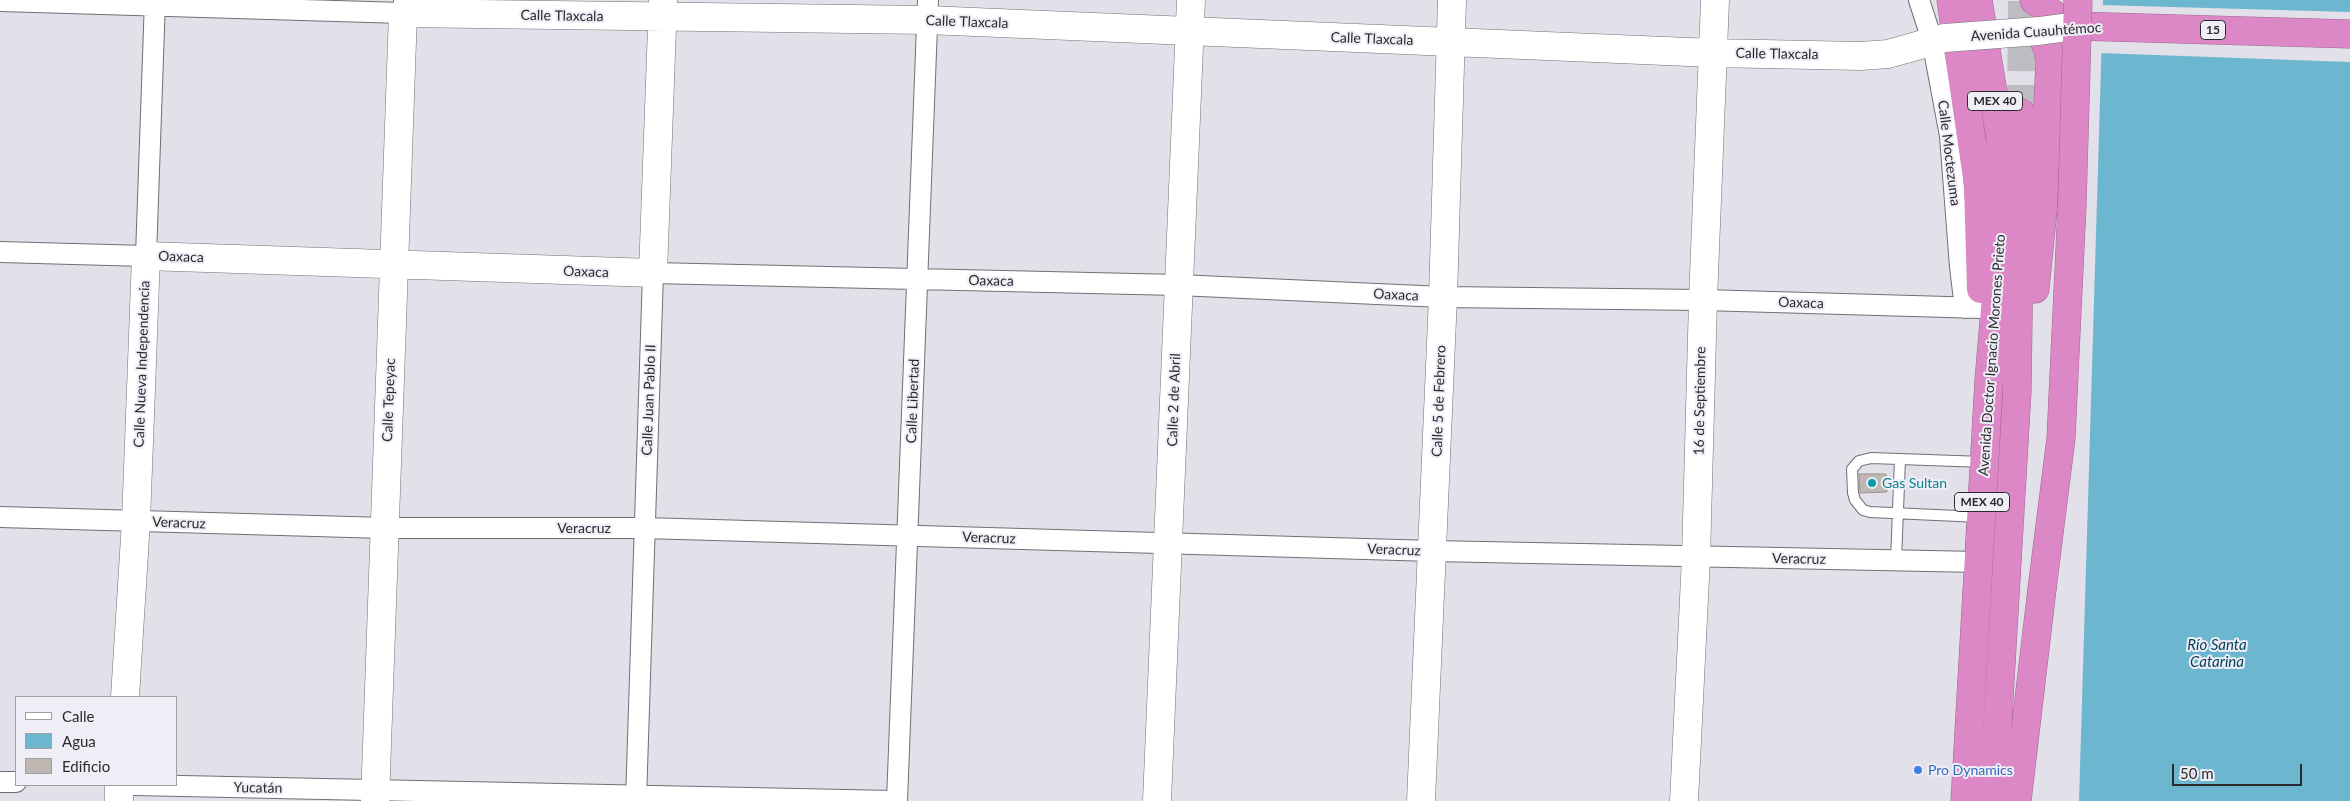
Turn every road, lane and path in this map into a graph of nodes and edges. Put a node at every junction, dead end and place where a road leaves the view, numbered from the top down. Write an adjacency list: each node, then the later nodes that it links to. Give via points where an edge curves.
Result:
1 (1192, 0): 14 (street, Calle 2 de Abril)
2 (1452, 0): 18 (street, Calle 5 de Febrero)
3 (1715, 0): 20 (street, 16 de Septiembre)
4 (1919, 0): 17 (street, Calle Moctezuma)
5 (1951, 0): 31 (highway, via 1978,184)
6 (1978, 0): 32 (highway, Avenida Doctor Ignacio Morones Prieto / MEX 40, via 1995,98 2004,203)
7 (2034, 0): 13 (highway, via 2057,17)
8 (0, 1): 9 (street, Calle Tlaxcala)
9 (155, 2): 10 (street, Calle Tlaxcala); 24 (street, Calle Nueva Independencia)
10 (404, 6): 11 (street, Calle Tlaxcala); 25 (street, Calle Tepeyac)
11 (663, 9): 12 (street, Calle Tlaxcala); 26 (street, Calle Juan Pablo II)
12 (927, 10): 14 (street, Calle Tlaxcala); 27 (street, Calle Libertad)
13 (2077, 13): 15 (street, Avenida Cuauhtémoc / 15, bridge); 16 (highway, Avenida Cuauhtémoc / 15); 63 (highway, bridge, via 2061,438)
14 (1190, 31): 18 (street, Calle Tlaxcala); 28 (street, Calle 2 de Abril)
15 (2039, 31): 17 (street, Avenida Cuauhtémoc / 15, bridge); 21 (highway)
16 (2350, 34)
17 (1939, 39): 20 (street, Calle Tlaxcala, via 1888,54 1861,56); 31 (street, Calle Moctezuma, via 1960,267)
18 (1449, 42): 20 (street, Calle Tlaxcala); 29 (street, Calle 5 de Febrero)
19 (2350, 52): 21 (highway, via 2092,44 2061,52)
20 (1713, 53): 30 (street, 16 de Septiembre)
21 (2050, 62): 33 (highway, via 2043,209 2028,352)
22 (2021, 113): 33 (highway, MEX 40)
23 (0, 252): 24 (street, Oaxaca)
24 (146, 256): 25 (street, Oaxaca); 39 (street, Calle Nueva Independencia)
25 (393, 266): 26 (street, Oaxaca); 40 (street, Calle Tepeyac)
26 (653, 273): 27 (street, Oaxaca); 41 (street, Calle Juan Pablo II)
27 (918, 280): 28 (street, Oaxaca); 42 (street, Calle Libertad)
28 (1178, 285): 29 (street, Oaxaca); 43 (street, Calle 2 de Abril)
29 (1444, 297): 30 (street, Oaxaca); 44 (street, Calle 5 de Febrero)
30 (1703, 300): 31 (street, Oaxaca); 45 (street, 16 de Septiembre)
31 (1974, 308): 32 (highway)
32 (1992, 346): 35 (highway, Avenida Doctor Ignacio Morones Prieto / MEX 40)
33 (2018, 386): 62 (highway, MEX 40)
34 (1900, 459): 35 (lane); 36 (lane); 36 (lane, via 1864,459 1852,469 1853,493 1859,506 1870,512)
35 (1985, 462): 38 (highway, Avenida Doctor Ignacio Morones Prieto / MEX 40)
36 (1899, 513): 38 (lane); 46 (lane)
37 (0, 517): 39 (street, Veracruz)
38 (1981, 517): 47 (highway, Avenida Doctor Ignacio Morones Prieto / MEX 40)
39 (136, 522): 40 (street, Veracruz); 48 (street, Calle Nueva Independencia)
40 (385, 528): 41 (street, Veracruz); 53 (street, Calle Tepeyac)
41 (645, 528): 42 (street, Veracruz); 54 (street, Calle Juan Pablo II)
42 (908, 536): 43 (street, Veracruz); 57 (street, Calle Libertad)
43 (1169, 543): 44 (street, Veracruz); 58 (street, Calle 2 de Abril)
44 (1433, 551): 45 (street, Veracruz); 59 (street, Calle 5 de Febrero)
45 (1696, 558): 46 (street, Veracruz); 60 (street, 16 de Septiembre)
46 (1896, 560): 47 (street, Veracruz)
47 (1978, 562): 61 (highway, Avenida Doctor Ignacio Morones Prieto / MEX 40)
48 (125, 696)
49 (0, 782): 50 (street)
50 (15, 782)
51 (119, 786): 55 (street)
52 (156, 786): 53 (street, Yucatán)
53 (375, 796): 54 (street, Yucatán)
54 (636, 798): 56 (street, Yucatán)
55 (119, 801)
56 (892, 801)
57 (897, 801)
58 (1157, 801)
59 (1421, 801)
60 (1684, 801)
61 (1965, 801)
62 (1993, 801)
63 (2017, 801)

